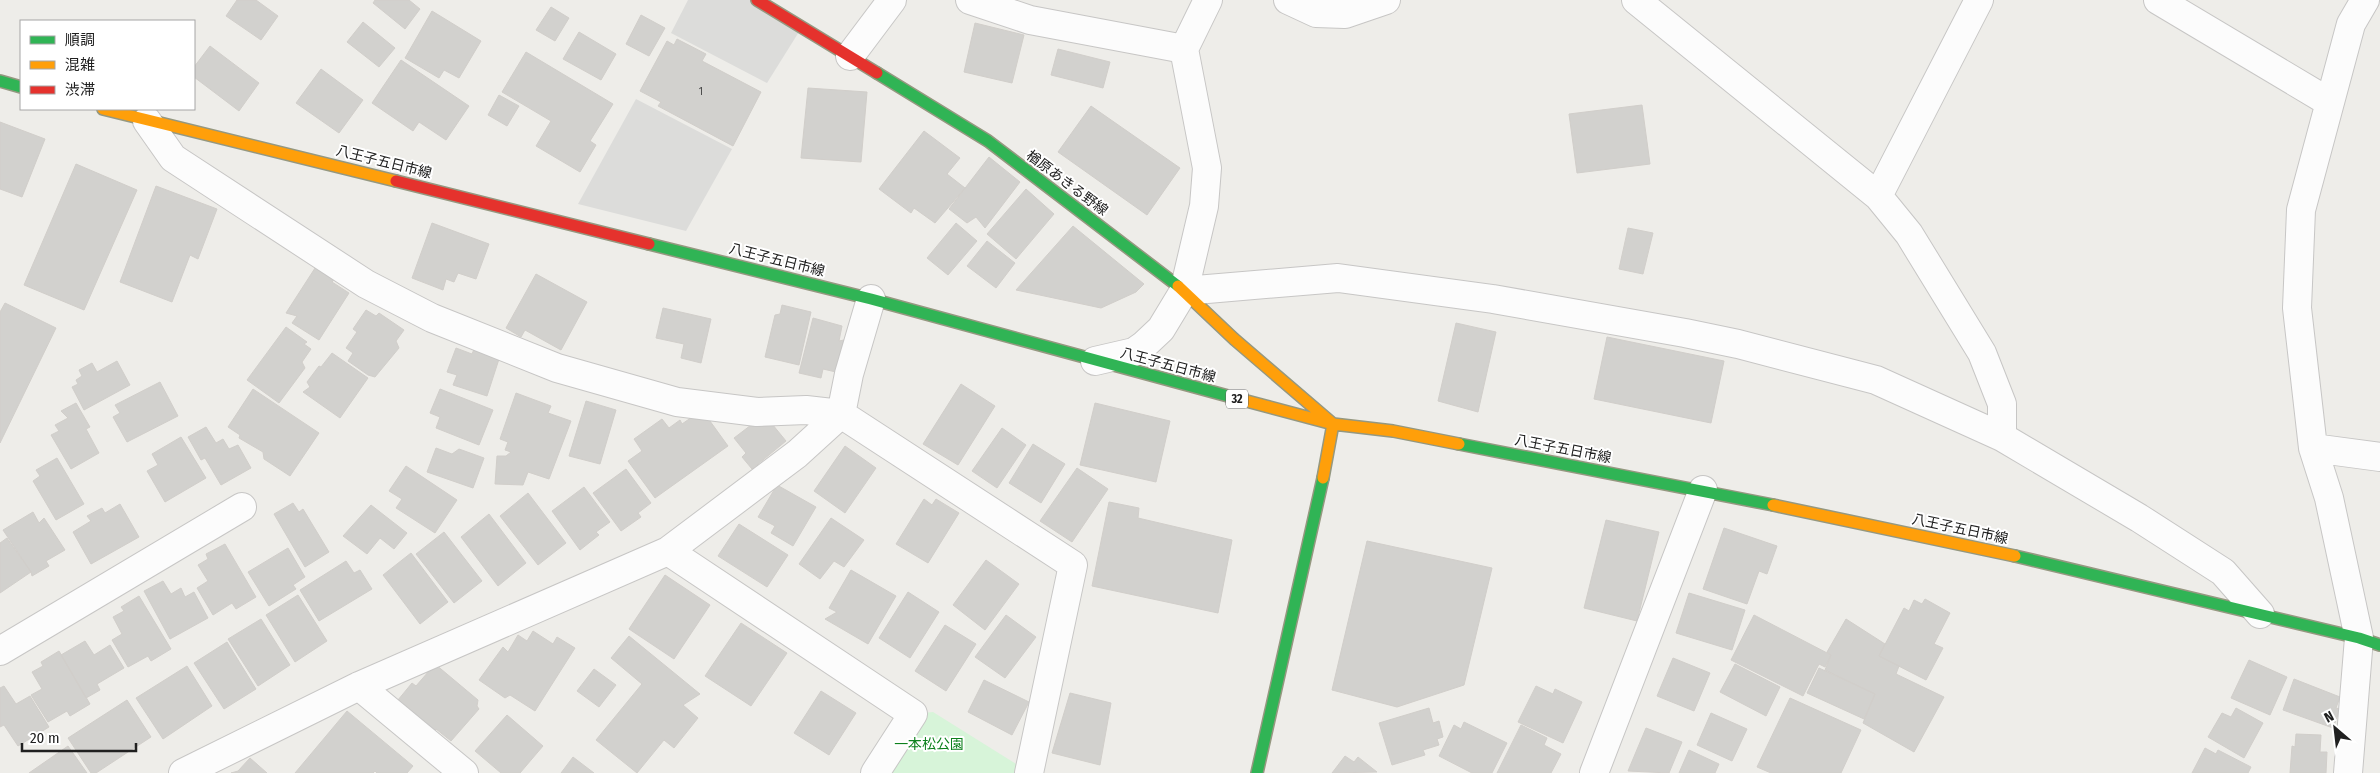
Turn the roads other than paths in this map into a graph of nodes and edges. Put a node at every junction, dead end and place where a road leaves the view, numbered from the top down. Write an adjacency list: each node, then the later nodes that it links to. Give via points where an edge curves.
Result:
1 (758, 0): 12 (main road, 楢原あきる野線)
2 (892, 0): 12 (street)
3 (970, 0): 11 (street, via 1030,20)
4 (1208, 0): 11 (street)
5 (1288, 0): 6 (street, via 1316,13 1345,14)
6 (1386, 0)
7 (1636, 0): 18 (street)
8 (1979, 0): 18 (street)
9 (2158, 0): 15 (street)
10 (2365, 0): 15 (street, via 2351,24)
11 (1184, 49): 19 (street, via 1207,168 1204,206)
12 (850, 56): 19 (main road, 楢原あきる野線, via 988,141)
13 (0, 81): 14 (main road)
14 (20, 87)
15 (2329, 102): 25 (street, via 2300,210 2297,308)
16 (107, 110): 17 (main road, 八王子五日市線 / 32)
17 (147, 121): 20 (main road, 八王子五日市線 / 32); 22 (street, via 173,158 366,284 432,318 557,368 676,402 757,412 806,410)
18 (1878, 196): 24 (street, via 1909,234 1982,353 2002,404)
19 (1184, 291): 21 (street, via 1161,329 1144,345 1134,352); 23 (main road, 楢原あきる野線, via 1234,339); 24 (street, via 1338,278 1570,312 1738,344 1876,380)
20 (872, 299): 21 (main road, 八王子五日市線 / 32); 22 (street)
21 (1094, 361): 23 (main road, 八王子五日市線 / 32)
22 (840, 414): 29 (street, via 796,454); 37 (street, via 1073,565)
23 (1333, 424): 27 (main road, 八王子五日市線 / 32, via 1393,431); 38 (main road)
24 (2002, 438): 30 (street, via 2139,518 2222,572)
25 (2313, 448): 26 (street); 31 (street)
26 (2380, 457)
27 (1703, 490): 30 (main road, 八王子五日市線 / 32, via 1980,548); 39 (street)
28 (242, 507): 32 (street)
29 (668, 551): 33 (street); 36 (street, via 912,714)
30 (2260, 614): 31 (main road, 八王子五日市線 / 32)
31 (2369, 642): 40 (street)
32 (0, 651)
33 (359, 686): 34 (street); 35 (street)
34 (183, 773)
35 (464, 773)
36 (875, 773)
37 (1029, 773)
38 (1257, 773)
39 (1594, 773)
40 (2348, 773)

